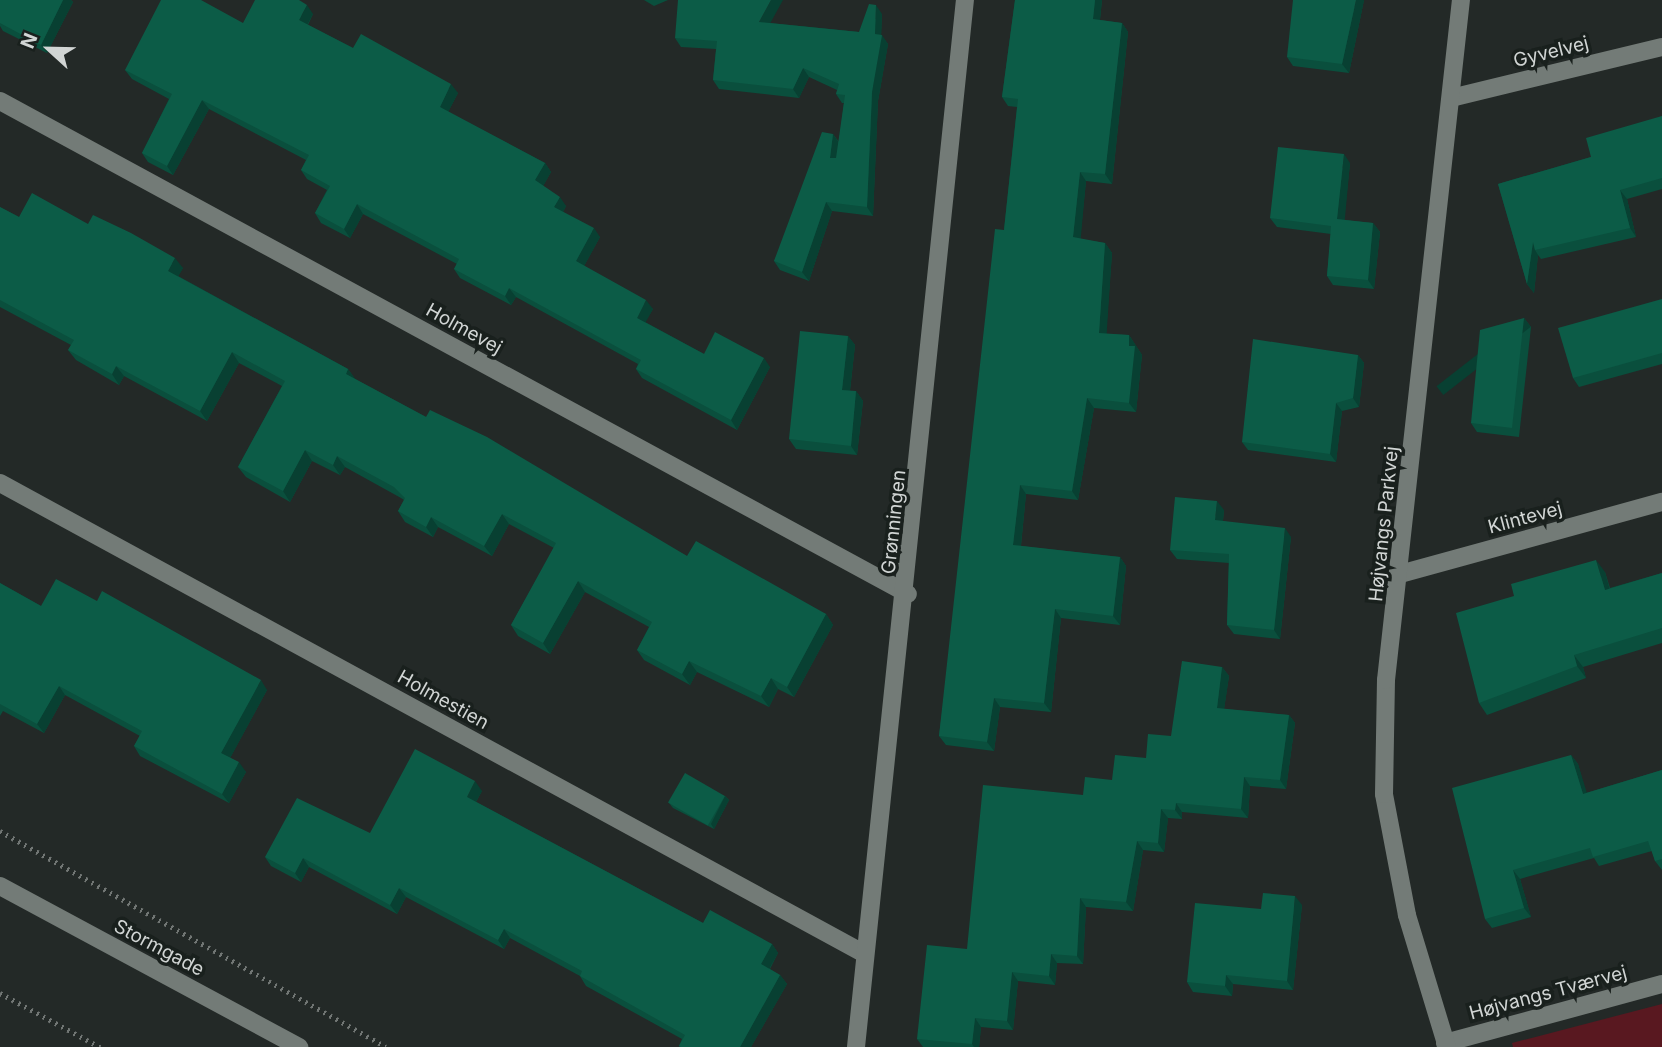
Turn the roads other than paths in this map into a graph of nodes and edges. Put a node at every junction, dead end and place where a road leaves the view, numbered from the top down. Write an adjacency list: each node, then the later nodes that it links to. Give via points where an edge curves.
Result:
1 (965, 0): 9 (street, Grønningen)
2 (1461, 0): 4 (street, Højvangs Parkvej)
3 (1662, 47): 4 (street, Gyvelvej)
4 (1451, 98): 8 (street, Højvangs Parkvej)
5 (0, 101): 9 (street, Holmevej)
6 (0, 483): 11 (street, Holmestien)
7 (1662, 502): 8 (street, Klintevej)
8 (1400, 574): 13 (street, Højvangs Parkvej, via 1386,680 1384,794 1407,915)
9 (908, 594): 11 (street, Grønningen)
10 (0, 886): 14 (street, Stormgade)
11 (865, 954): 15 (street, Grønningen)
12 (1662, 984): 13 (street, Højvangs Tværvej)
13 (1446, 1045)
14 (299, 1047)
15 (856, 1047)

